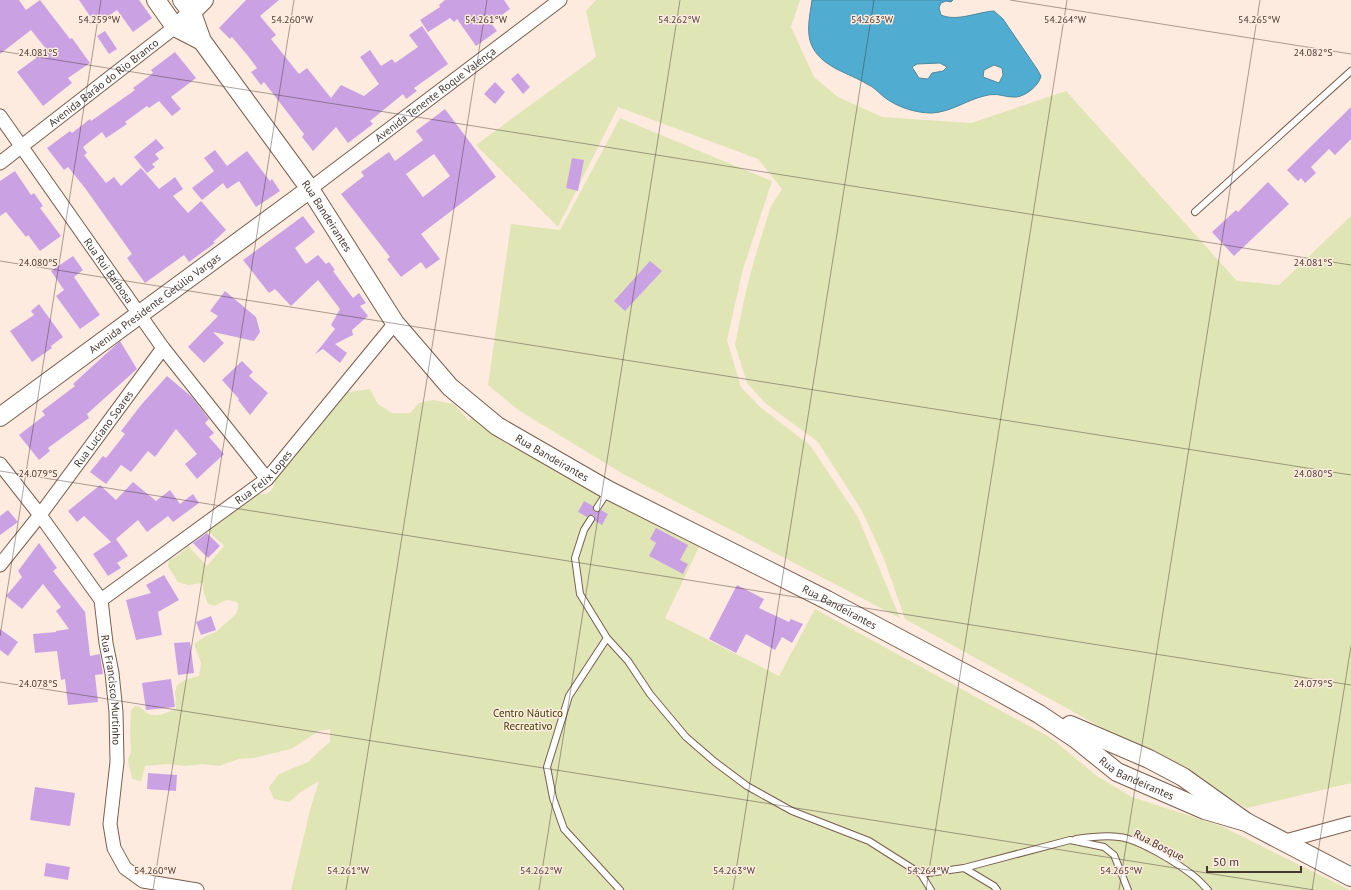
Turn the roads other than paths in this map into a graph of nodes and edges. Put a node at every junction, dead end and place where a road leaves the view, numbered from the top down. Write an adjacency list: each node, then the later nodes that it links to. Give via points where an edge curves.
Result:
1 (156, 0): 6 (street, Rua Bandeirantes)
2 (204, 0): 5 (street, Avenida Barão do Rio Branco)
3 (560, 0): 4 (street, Avenida Tenente Roque Valença)
4 (544, 5): 12 (street, Avenida Tenente Roque Valença)
5 (187, 7): 6 (street, Avenida Barão do Rio Branco); 7 (street, Rua Bandeirantes)
6 (175, 27): 7 (street, Rua Bandeirantes); 10 (street, Avenida Barão do Rio Branco)
7 (202, 41): 12 (street, Rua Bandeirantes)
8 (1351, 71): 13 (lane)
9 (0, 116): 10 (street, Rua Rui Barbosa)
10 (22, 147): 11 (street, Avenida Barão do Rio Branco); 14 (street, Rua Rui Barbosa)
11 (0, 164)
12 (310, 189): 14 (street, Avenida Presidente Getúlio Vargas); 15 (street, Rua Bandeirantes)
13 (1195, 212)
14 (139, 315): 16 (street, Rua Rui Barbosa); 17 (street, Avenida Presidente Getúlio Vargas)
15 (395, 323): 19 (street, Rua Felix Lopes); 20 (street, Rua Bandeirantes, via 450,387 497,426)
16 (163, 348): 19 (street, Rua Rui Barbosa); 22 (street, Rua Luciano Soares)
17 (0, 417)
18 (0, 464): 22 (street, Rua Francisco Murtinho)
19 (267, 479): 25 (street, Rua Felix Lopes)
20 (608, 490): 21 (lane); 27 (street, Rua Bandeirantes, via 827,600)
21 (597, 508)
22 (40, 515): 24 (street, Rua Luciano Soares); 25 (street, Rua Francisco Murtinho)
23 (591, 519): 26 (lane, via 584,530 575,558 580,594)
24 (0, 565)
25 (101, 600): 35 (street, Rua Francisco Murtinho, via 116,712 117,762 110,824 114,848 125,868 143,881)
26 (607, 638): 33 (lane, via 628,661 650,694 686,737 715,762 747,786 785,807 869,841); 36 (lane, via 569,696 547,766 553,798 564,829)
27 (1039, 714): 28 (street, Rua Bandeirantes, via 1149,759 1183,778); 28 (street, Rua Bandeirantes, via 1076,739 1116,772 1205,810)
28 (1246, 822): 31 (street, Rua Bandeirantes)
29 (1351, 823): 31 (street)
30 (1070, 840): 32 (lane, Rua Bosque); 39 (lane, Rua Bosque, via 1104,847 1114,855); 40 (lane, Rua Bosque, via 1120,837 1134,842 1182,867)
31 (1282, 842): 34 (street, Rua Bandeirantes)
32 (964, 868): 33 (lane, Rua Bosque); 38 (lane)
33 (921, 874): 37 (lane)
34 (1351, 877)
35 (197, 890)
36 (620, 890)
37 (931, 890)
38 (997, 890)
39 (1128, 890)
40 (1208, 890)

